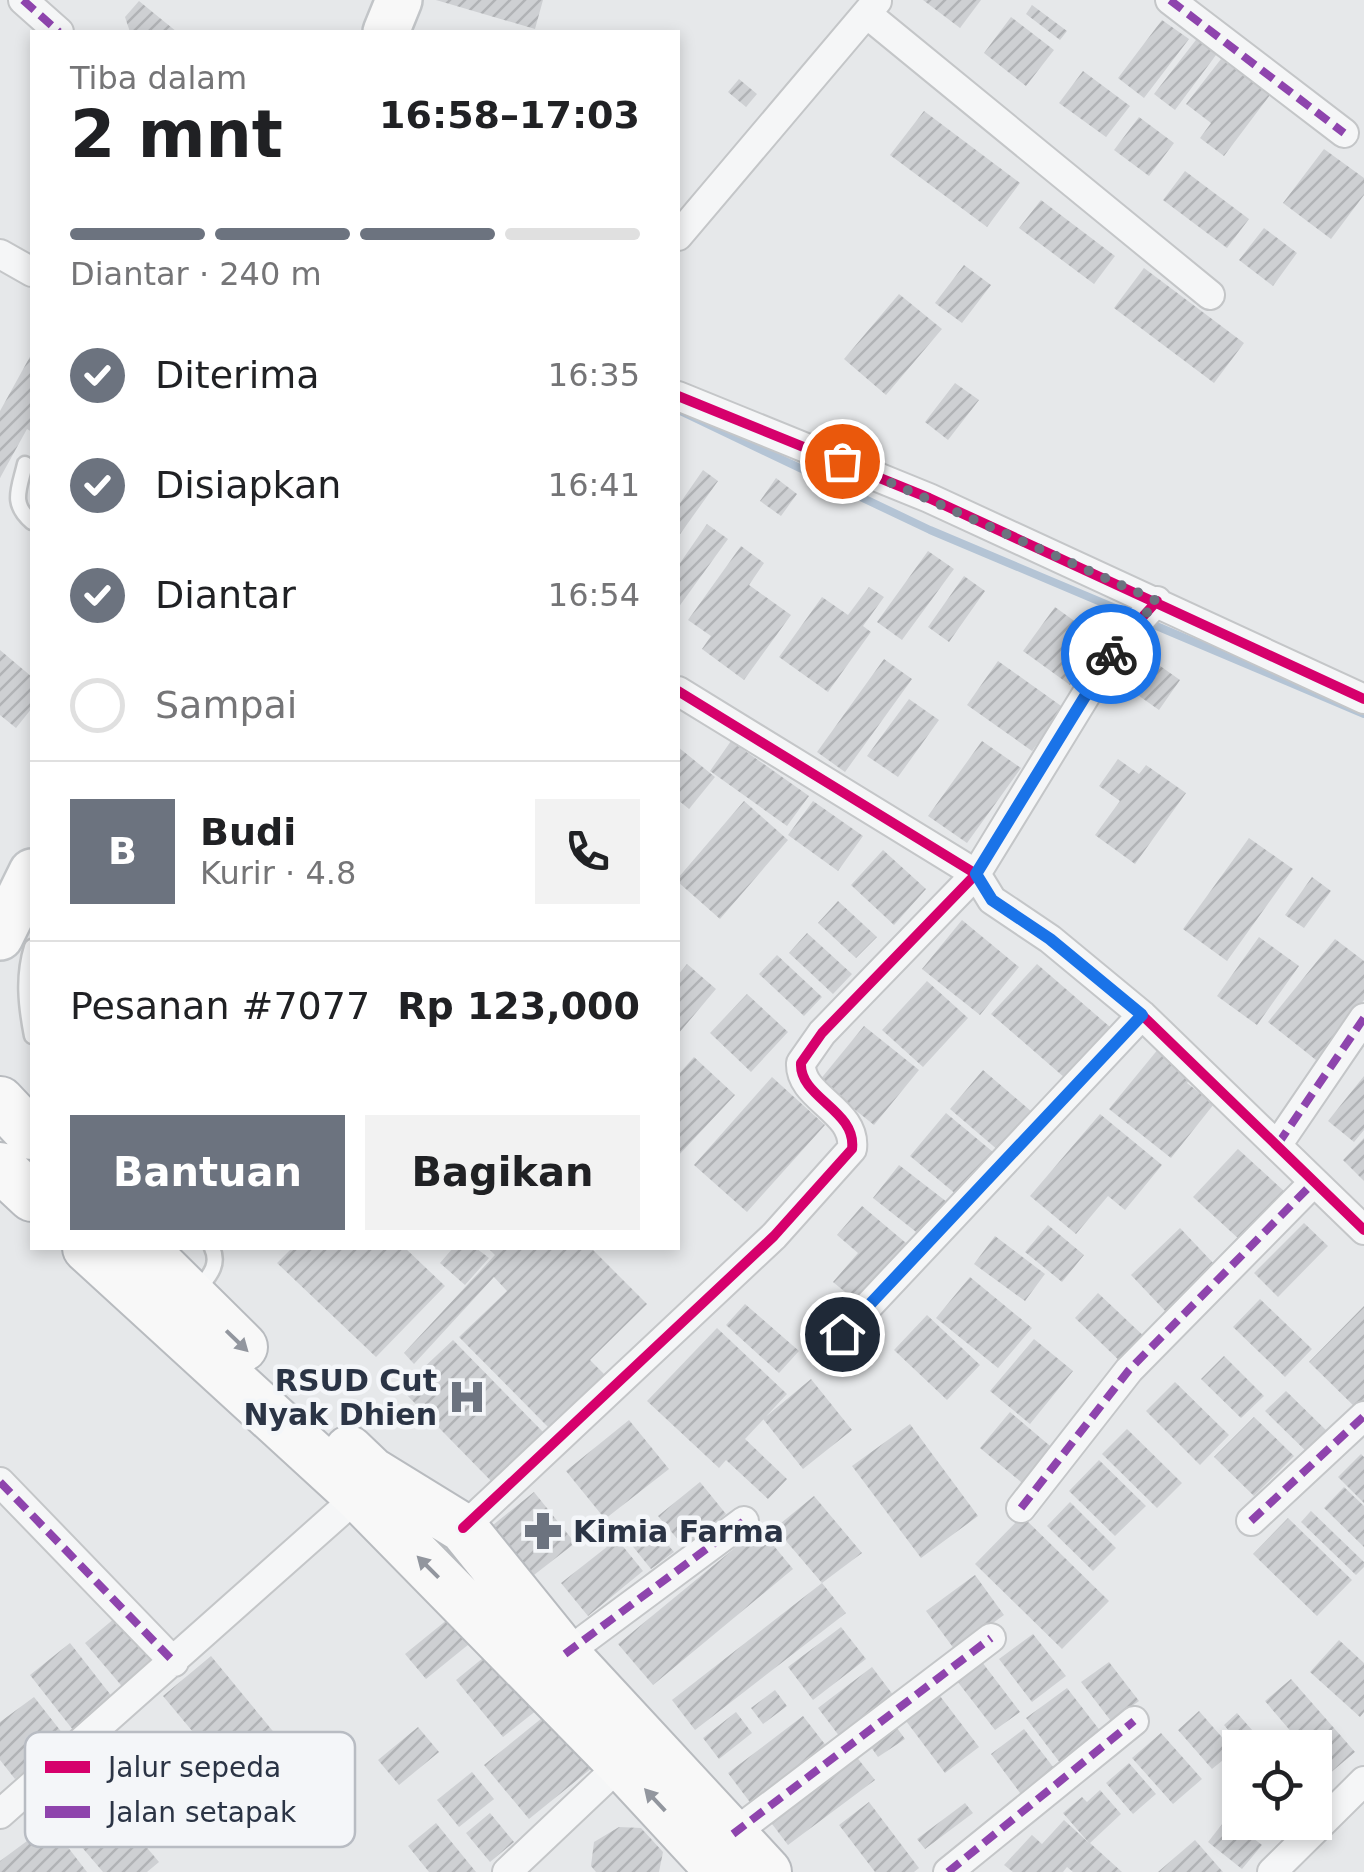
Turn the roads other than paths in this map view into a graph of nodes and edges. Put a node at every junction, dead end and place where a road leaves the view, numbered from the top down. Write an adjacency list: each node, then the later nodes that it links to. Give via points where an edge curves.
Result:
1 (23, 0): 5 (street)
2 (399, 0): 6 (main road)
3 (1170, 0): 7 (street)
4 (872, 7): 8 (street); 11 (street)
5 (57, 30)
6 (387, 30)
7 (1344, 133)
8 (680, 234)
9 (0, 254): 10 (street)
10 (30, 271)
11 (1210, 295)
12 (680, 397): 15 (street)
13 (25, 464): 14 (lane, via 17,496)
14 (30, 520)
15 (1157, 601): 17 (street); 18 (street, via 1125,636)
16 (680, 692): 18 (street)
17 (1364, 699)
18 (976, 874): 22 (street, via 992,900); 43 (street, via 801,1062 802,1076 849,1126 852,1149 774,1236)
19 (30, 876): 20 (main road)
20 (0, 937)
21 (30, 953): 24 (lane)
22 (1142, 1015): 27 (street); 36 (street)
23 (1364, 1018): 27 (street)
24 (30, 1026)
25 (0, 1101): 26 (highway)
26 (30, 1133)
27 (1278, 1144): 29 (street)
28 (0, 1167): 30 (highway)
29 (1314, 1182): 31 (street); 40 (street, via 1129,1370)
30 (30, 1195)
31 (1364, 1230)
32 (91, 1250): 35 (highway)
33 (144, 1250): 35 (highway)
34 (213, 1250): 35 (lane, via 213,1270)
35 (183, 1313): 39 (highway); 43 (highway, one-way to 43, via 372,1472)
36 (842, 1334)
37 (1364, 1416): 42 (street)
38 (0, 1482): 46 (street)
39 (358, 1496): 46 (street); 49 (highway, one-way to 39)
40 (1021, 1508)
41 (744, 1521): 45 (street)
42 (1250, 1521)
43 (463, 1528): 45 (highway)
44 (992, 1638): 53 (street)
45 (565, 1654): 53 (highway)
46 (174, 1662): 48 (street)
47 (1134, 1722): 56 (street)
48 (94, 1732)
49 (621, 1764): 53 (highway, one-way to 49); 54 (street)
50 (1364, 1781): 57 (street)
51 (25, 1792): 52 (street)
52 (0, 1814)
53 (727, 1853): 55 (highway)
54 (507, 1872)
55 (767, 1872)
56 (948, 1872)
57 (1272, 1872)

